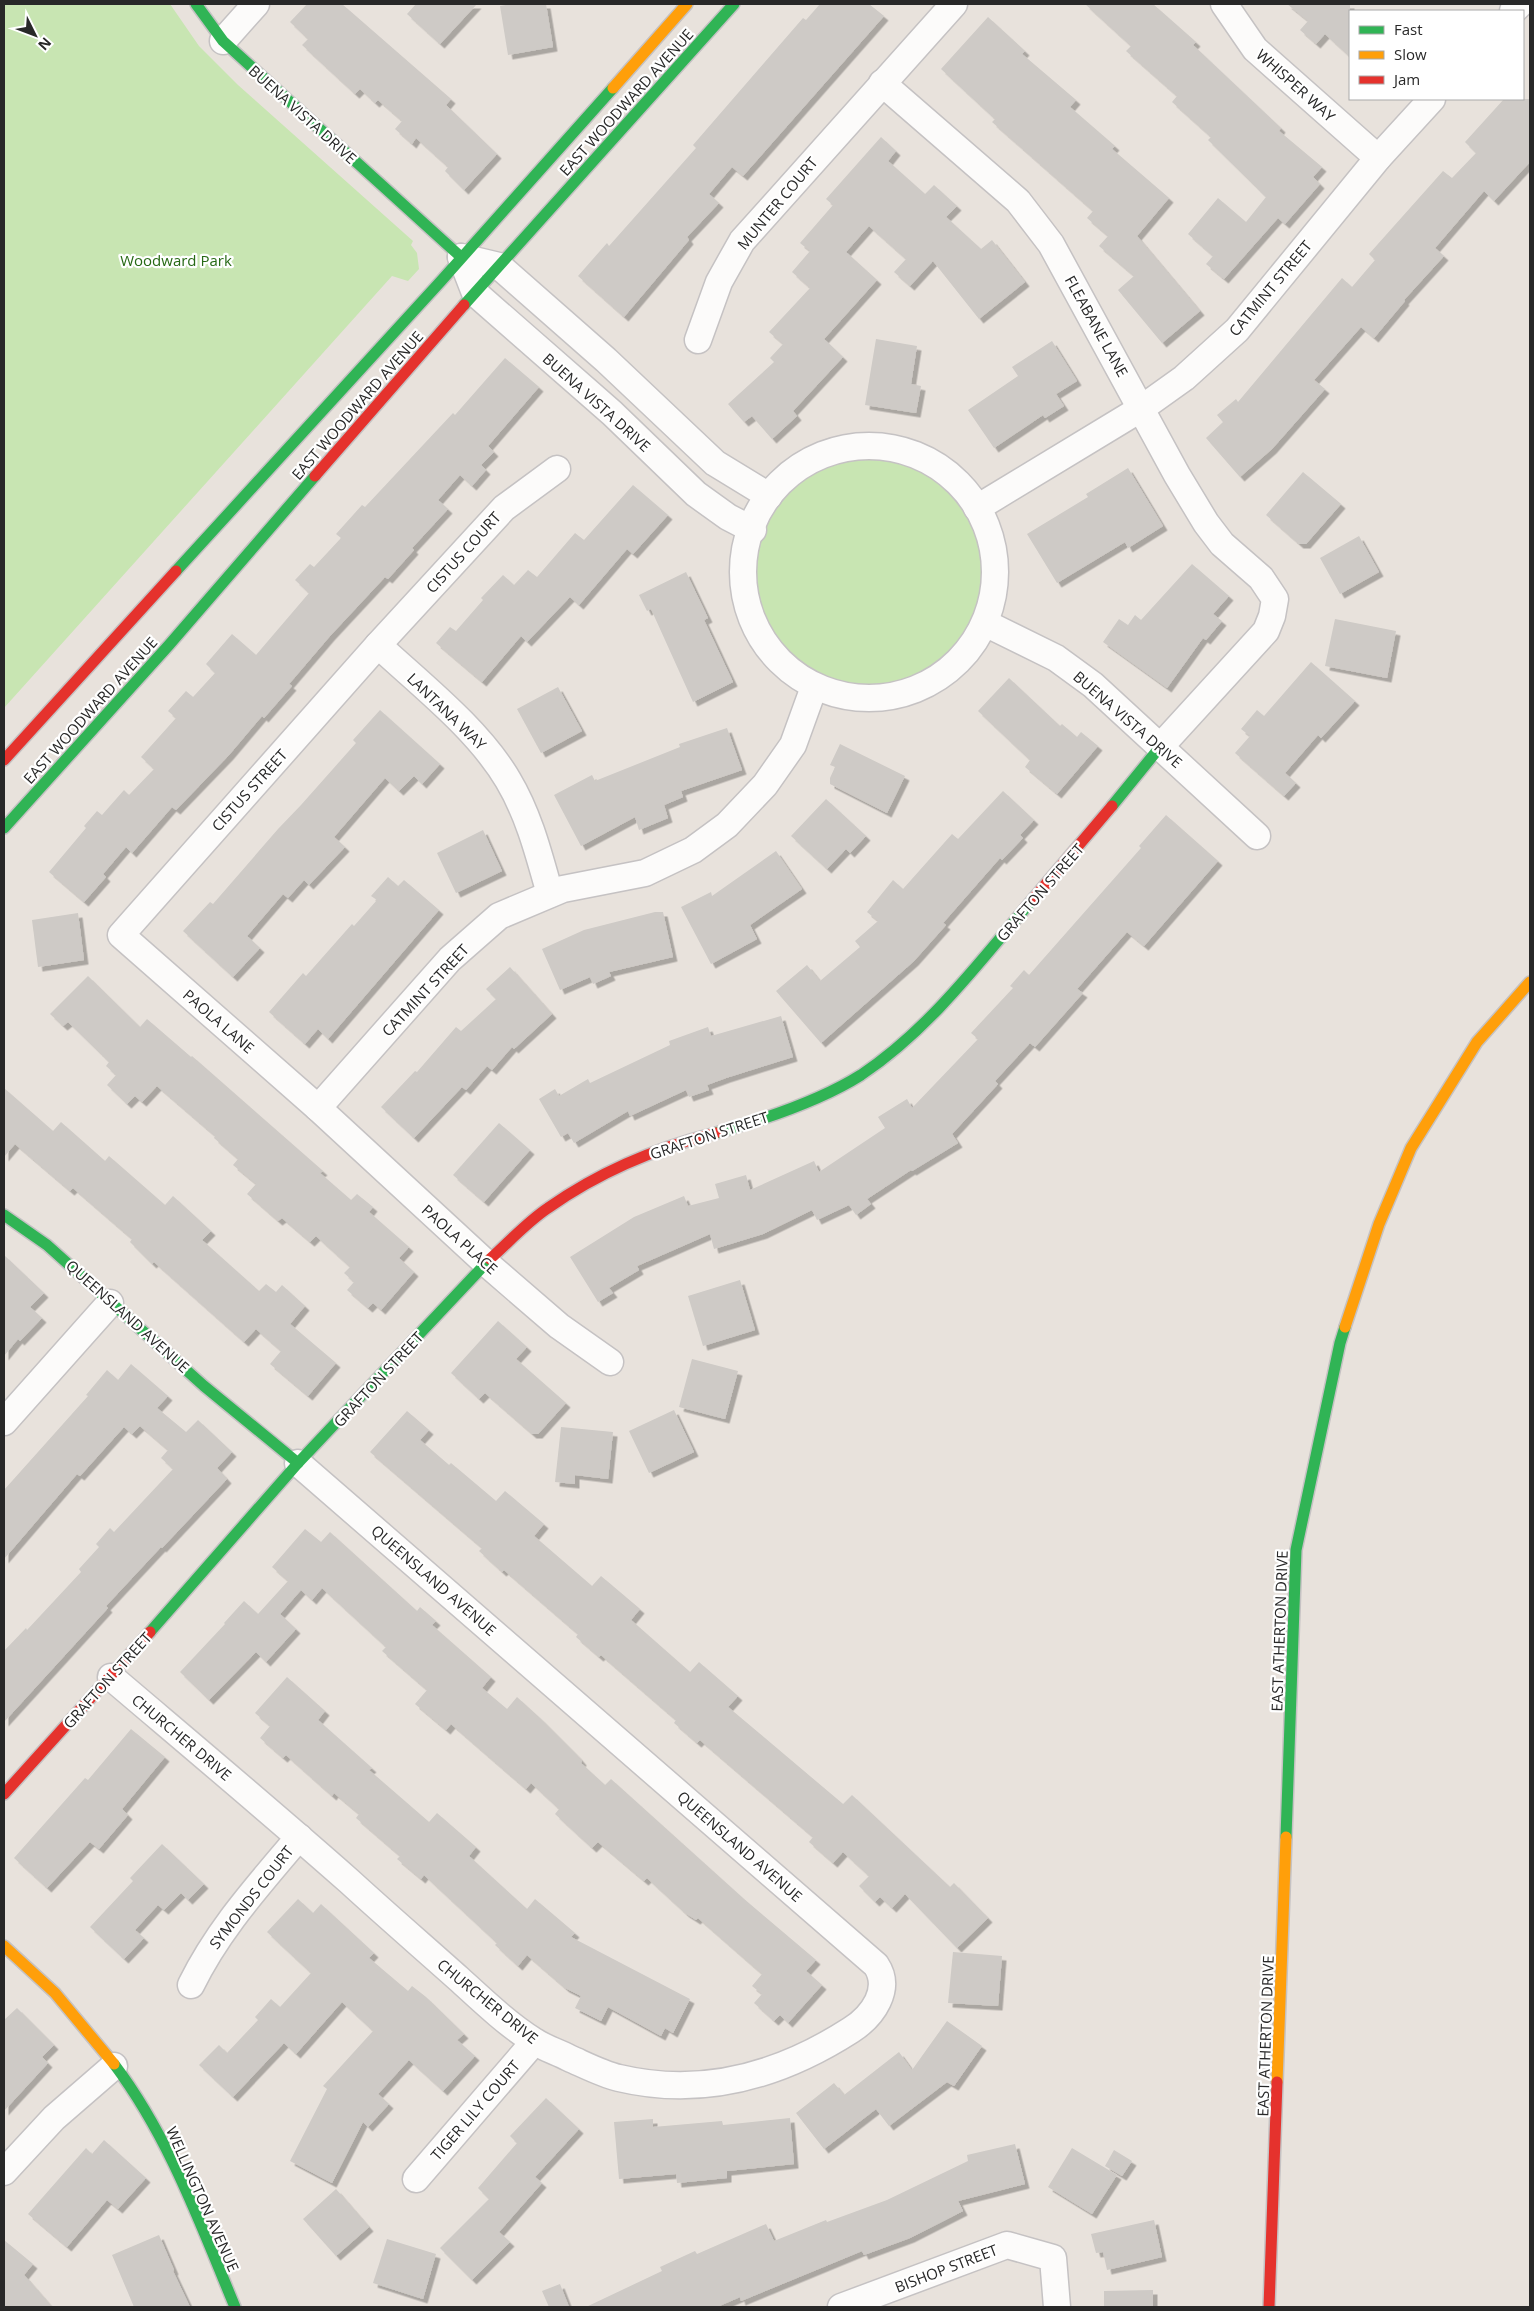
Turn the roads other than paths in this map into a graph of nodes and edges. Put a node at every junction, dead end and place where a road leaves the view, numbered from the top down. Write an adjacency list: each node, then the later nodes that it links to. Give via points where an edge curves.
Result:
1 (196, 4): 7 (street, BUENA VISTA DRIVE)
2 (256, 4): 7 (street)
3 (687, 4): 11 (street, EAST WOODWARD AVENUE)
4 (734, 4): 12 (street, EAST WOODWARD AVENUE)
5 (954, 4): 8 (street, MUNTER COURT)
6 (1224, 4): 10 (street, WHISPER WAY, via 1255,49)
7 (223, 41): 11 (street, BUENA VISTA DRIVE)
8 (882, 83): 14 (street, MUNTER COURT, via 742,241 719,282); 15 (street, FLEABANE LANE, via 1018,201 1051,244)
9 (1431, 100): 10 (street, CATMINT STREET)
10 (1378, 158): 15 (street, CATMINT STREET, via 1238,330 1184,378)
11 (461, 257): 12 (street, BUENA VISTA DRIVE); 13 (street, BUENA VISTA DRIVE); 25 (street, EAST WOODWARD AVENUE)
12 (499, 266): 13 (street, EAST WOODWARD AVENUE); 17 (street, BUENA VISTA DRIVE, via 606,360 715,463)
13 (474, 293): 19 (street, BUENA VISTA DRIVE, via 612,413 696,494); 26 (street, EAST WOODWARD AVENUE, via 170,645)
14 (698, 340)
15 (1142, 408): 18 (street, CATMINT STREET); 20 (street, FLEABANE LANE, via 1206,523 1222,544 1261,578)
16 (557, 469): 22 (street, CISTUS COURT, via 504,508)
17 (768, 496): 18 (street, via 805,463 832,451 867,446 901,450 925,459 946,472 972,498); 19 (street)
18 (977, 508): 21 (street, via 988,528 995,559 993,597)
19 (753, 530): 23 (street, via 745,545 743,583 747,607 764,644 782,665)
20 (1275, 599): 24 (street, GRAFTON STREET, via 1266,631)
21 (985, 622): 23 (street, via 959,661 932,682 908,693 870,699 844,697); 24 (street, BUENA VISTA DRIVE, via 1056,658 1093,685)
22 (378, 645): 28 (street, LANTANA WAY, via 480,741 508,779 529,822); 29 (street, CISTUS STREET)
23 (814, 687): 28 (street, CATMINT STREET, via 793,746 765,785 727,825 693,850 645,873)
24 (1160, 747): 27 (street, BUENA VISTA DRIVE); 33 (street, GRAFTON STREET, via 943,1003 904,1042 860,1075 812,1099 752,1123 680,1142 618,1166 547,1208)
25 (4, 760)
26 (4, 828)
27 (1257, 836)
28 (550, 894): 31 (street, CATMINT STREET, via 499,916 450,959)
29 (120, 935): 31 (street, PAOLA LANE)
30 (1530, 982): 51 (street, EAST ATHERTON DRIVE, via 1476,1042 1411,1148 1379,1224 1340,1343 1296,1550)
31 (318, 1108): 33 (street, PAOLA PLACE)
32 (4, 1215): 34 (street, QUEENSLAND AVENUE, via 58,1253)
33 (486, 1263): 35 (street, PAOLA PLACE, via 559,1326); 37 (street, GRAFTON STREET)
34 (110, 1304): 36 (street); 37 (street, QUEENSLAND AVENUE)
35 (610, 1362)
36 (4, 1422)
37 (298, 1464): 38 (street, GRAFTON STREET); 42 (street, QUEENSLAND AVENUE)
38 (111, 1677): 39 (street, GRAFTON STREET); 40 (street, CHURCHER DRIVE)
39 (4, 1794)
40 (299, 1837): 43 (street, SYMONDS COURT, via 223,1928); 44 (street, CHURCHER DRIVE)
41 (4, 1946): 45 (street, WELLINGTON AVENUE, via 39,1975 87,2027)
42 (860, 1952): 44 (street, CHURCHER DRIVE, via 882,1974 883,1991 872,2012 816,2052 759,2075 703,2085 620,2078)
43 (191, 1985)
44 (534, 2042): 47 (street, TIGER LILY COURT)
45 (114, 2066): 46 (street, via 54,2118); 48 (street, WELLINGTON AVENUE, via 144,2109 174,2163)
46 (4, 2172)
47 (416, 2179)
48 (235, 2307)
49 (842, 2307): 50 (street, BISHOP STREET, via 1007,2245 1053,2258)
50 (1057, 2307)
51 (1269, 2307)

